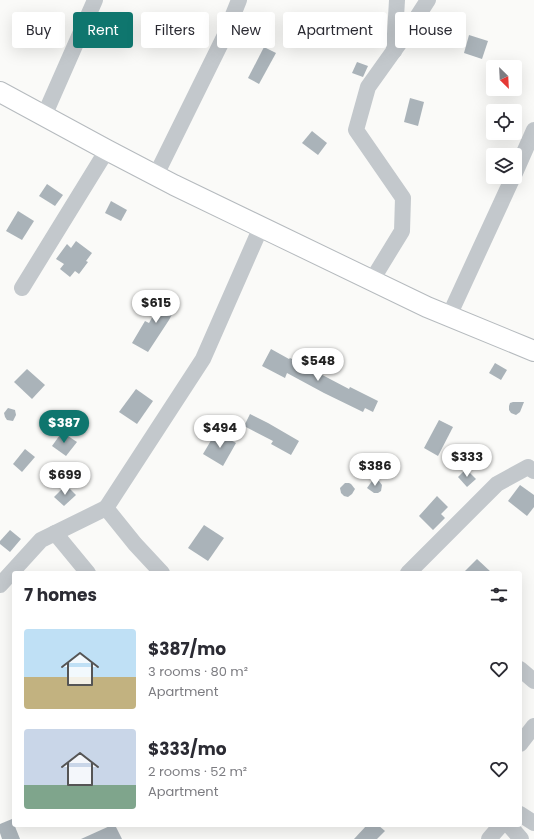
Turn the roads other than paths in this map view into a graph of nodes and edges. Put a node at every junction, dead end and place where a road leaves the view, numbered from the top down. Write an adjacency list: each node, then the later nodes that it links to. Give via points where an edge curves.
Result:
1 (95, 0): 7 (street)
2 (239, 0): 11 (street, via 225,35)
3 (397, 0): 5 (street)
4 (428, 0): 5 (street)
5 (394, 51): 14 (street, via 368,87 356,130 403,198 402,231)
6 (0, 92): 7 (main road)
7 (44, 116): 9 (main road)
8 (534, 130): 10 (street)
9 (108, 150): 11 (main road); 15 (street)
10 (522, 157)
11 (156, 176): 13 (main road)
12 (510, 184): 16 (street)
13 (261, 227): 14 (main road); 19 (street, via 203,359)
14 (372, 280): 16 (main road)
15 (22, 288)
16 (449, 316): 17 (main road)
17 (534, 351)
18 (534, 471): 24 (street, via 528,467 497,484)
19 (106, 508): 20 (street); 23 (street)
20 (55, 533): 21 (street, via 41,540); 22 (street)
21 (13, 571)
22 (86, 571)
23 (160, 571)
24 (410, 571)
25 (12, 572): 26 (street)
26 (0, 585)
27 (522, 671): 28 (street)
28 (534, 681)
29 (534, 726): 30 (street)
30 (522, 741)
31 (522, 815): 32 (street)
32 (534, 823)
33 (498, 827): 35 (street)
34 (512, 827): 36 (street)
35 (489, 839)
36 (521, 839)

